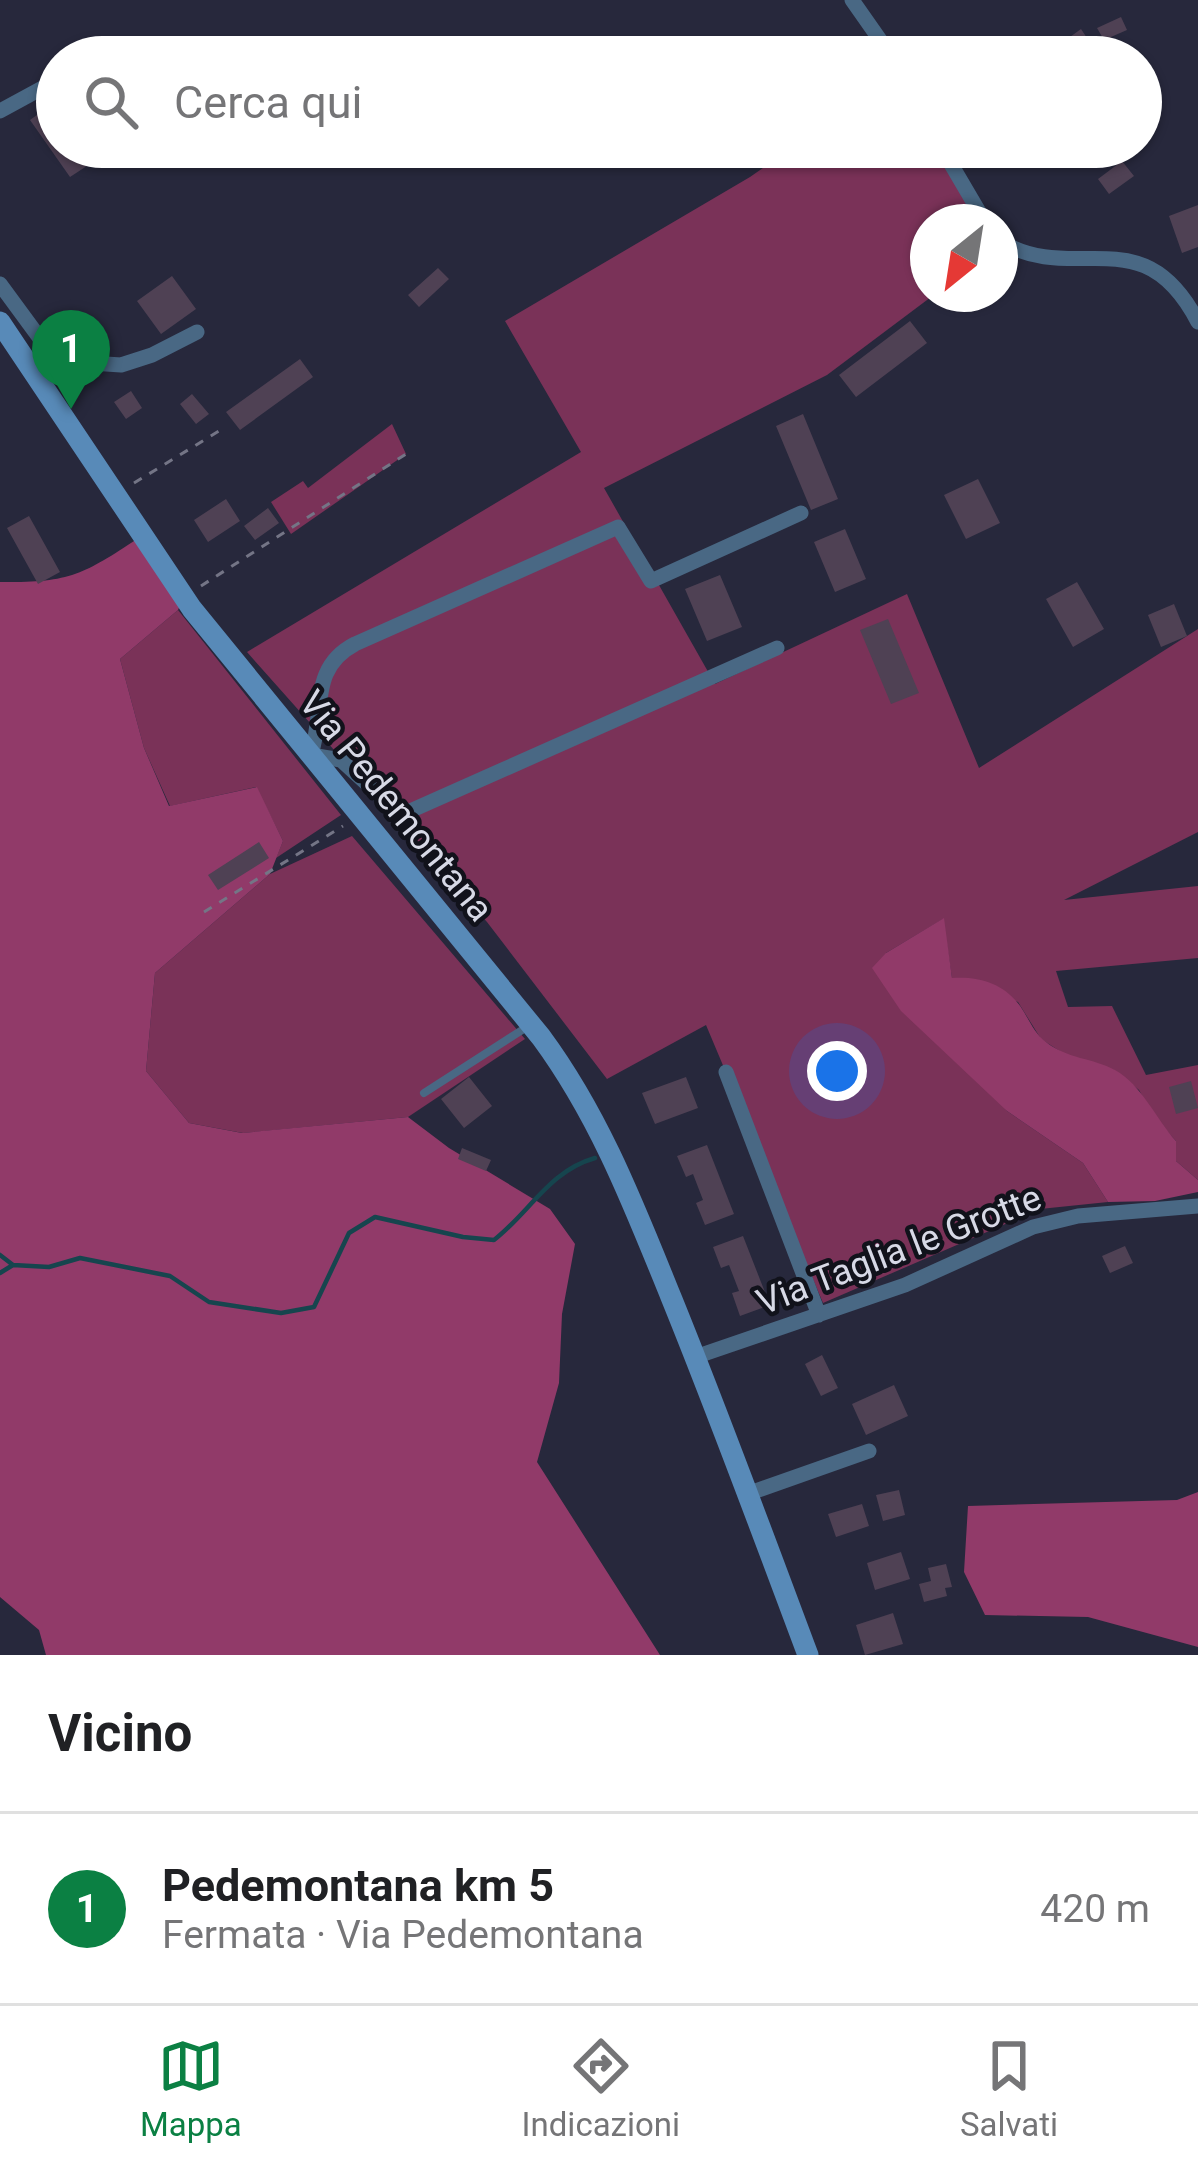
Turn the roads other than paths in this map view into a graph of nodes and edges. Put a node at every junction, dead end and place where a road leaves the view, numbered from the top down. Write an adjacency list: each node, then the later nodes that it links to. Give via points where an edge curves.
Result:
1 (852, 0): 2 (street)
2 (877, 36)
3 (36, 91): 4 (street)
4 (0, 111)
5 (953, 168): 6 (street)
6 (974, 204)
7 (1018, 249): 10 (street, via 1138,262 1165,276)
8 (0, 284): 11 (street, via 61,361 121,364)
9 (0, 322): 14 (street, Via Pedemontana, via 184,597)
10 (1198, 322)
11 (197, 332)
12 (802, 513): 14 (street, via 651,581 618,527 356,644 324,672)
13 (777, 648): 14 (street, via 401,815 341,760)
14 (310, 754): 15 (street, Via Pedemontana)
15 (531, 1024): 17 (lane); 20 (street, Via Pedemontana, via 602,1132)
16 (726, 1072): 19 (street)
17 (424, 1094)
18 (1198, 1206): 19 (street, Via Taglia le Grotte, via 1055,1221)
19 (819, 1315): 20 (street, Via Taglia le Grotte)
20 (695, 1357): 22 (street, Via Pedemontana)
21 (869, 1451): 22 (street)
22 (747, 1494): 23 (street, Via Pedemontana)
23 (808, 1655)

